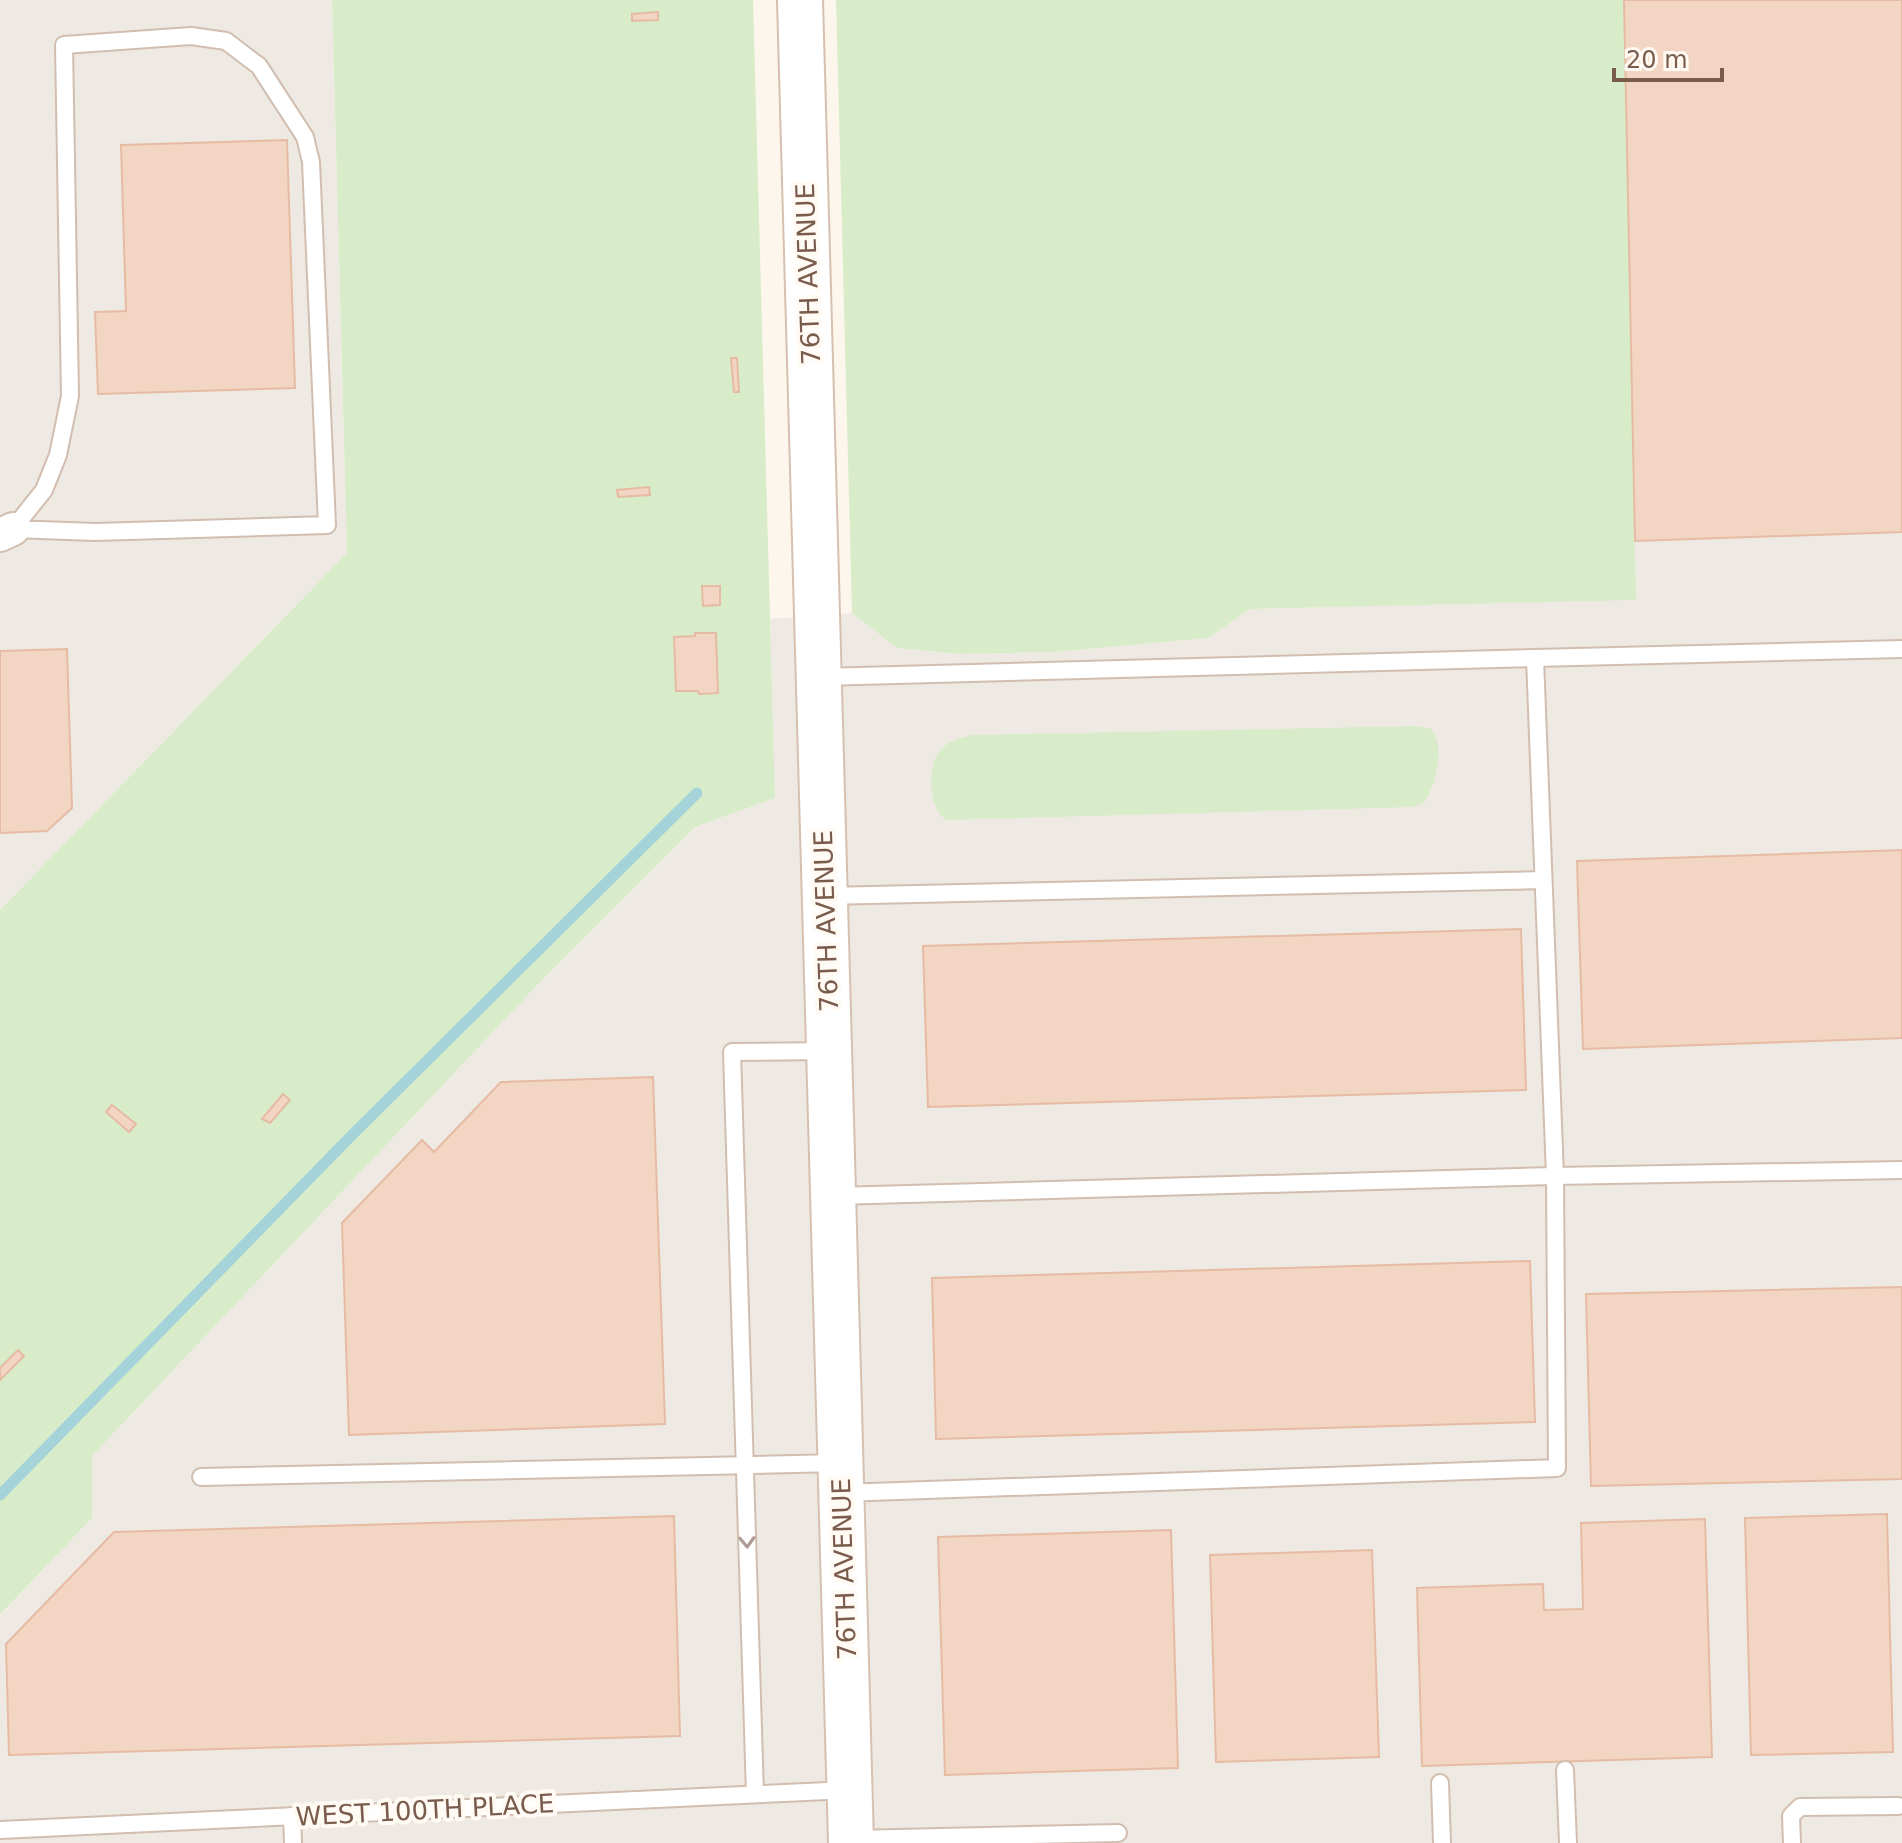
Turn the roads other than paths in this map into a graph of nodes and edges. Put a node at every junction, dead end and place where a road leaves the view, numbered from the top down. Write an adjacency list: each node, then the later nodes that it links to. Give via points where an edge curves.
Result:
1 (800, 0): 5 (street, 76TH AVENUE)
2 (6, 532): 2 (lane, via 327,525 311,162 305,137 259,66 226,41 191,36 64,45 70,396 58,455 44,490)
3 (1902, 649): 4 (lane)
4 (1535, 658): 5 (lane); 6 (lane)
5 (819, 677): 7 (street, 76TH AVENUE)
6 (1543, 880): 7 (lane); 10 (lane)
7 (825, 896): 8 (street, 76TH AVENUE)
8 (829, 1051): 11 (street, 76TH AVENUE); 12 (lane, via 732,1052)
9 (1902, 1170): 10 (lane)
10 (1555, 1176): 11 (lane); 14 (lane, via 1557,1468)
11 (833, 1196): 14 (street, 76TH AVENUE)
12 (745, 1464): 13 (lane); 14 (lane); 18 (lane, one-way to 18)
13 (201, 1477)
14 (841, 1478): 17 (street, 76TH AVENUE)
15 (1565, 1770): 26 (lane)
16 (1440, 1783): 25 (lane)
17 (850, 1790): 18 (lane, WEST 100TH PLACE); 23 (street, 76TH AVENUE)
18 (755, 1794): 20 (lane, WEST 100TH PLACE)
19 (1898, 1806): 27 (lane, via 1800,1807 1791,1816)
20 (292, 1816): 21 (lane, WEST 100TH PLACE); 24 (lane)
21 (0, 1830)
22 (1118, 1833): 23 (lane)
23 (851, 1841)
24 (293, 1843)
25 (1442, 1843)
26 (1568, 1843)
27 (1792, 1843)

